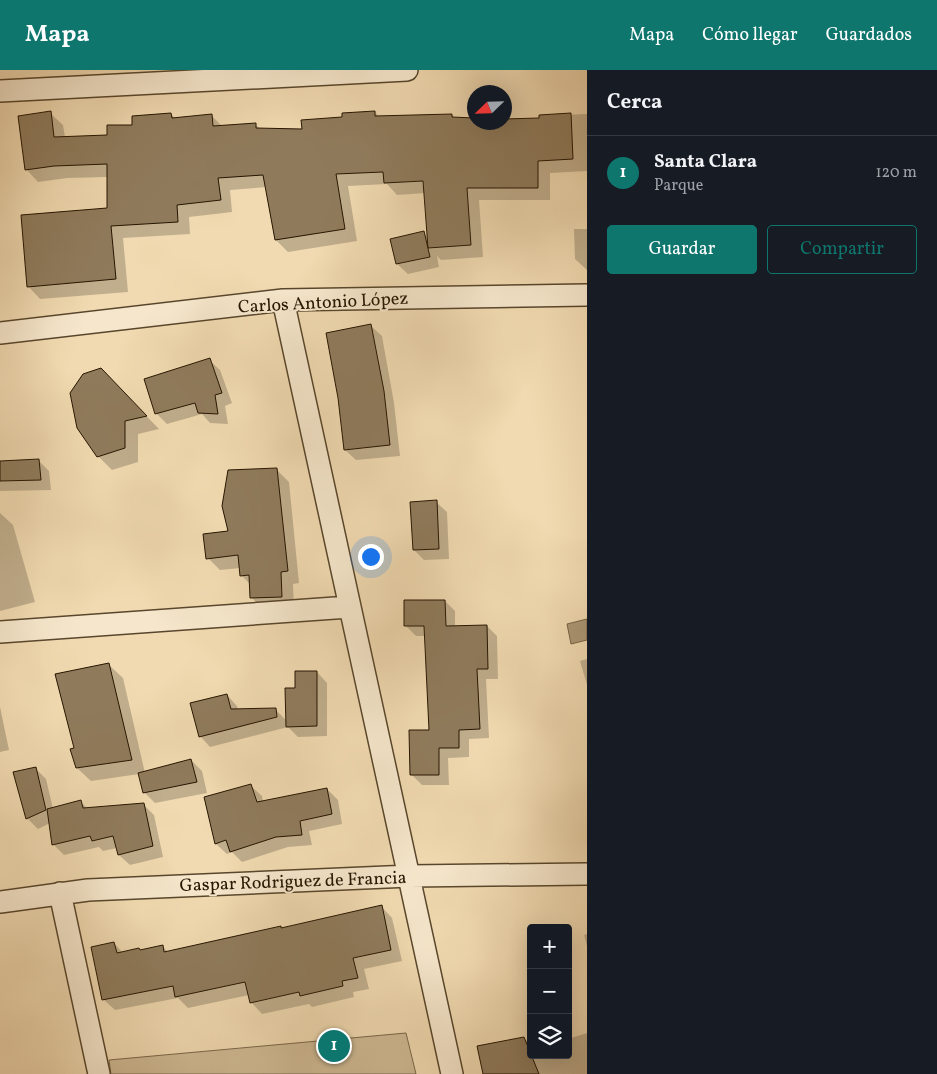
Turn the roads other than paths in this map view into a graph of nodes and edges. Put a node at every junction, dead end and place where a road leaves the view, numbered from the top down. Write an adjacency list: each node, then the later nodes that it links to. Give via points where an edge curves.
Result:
1 (407, 70): 2 (street)
2 (0, 92)
3 (587, 295): 4 (street, Carlos Antonio López)
4 (283, 300): 5 (street, Carlos Antonio López); 6 (street)
5 (0, 333)
6 (349, 606): 7 (street); 9 (street)
7 (0, 632)
8 (587, 874): 9 (street, Gaspar Rodriguez de Francia)
9 (410, 876): 10 (street, Gaspar Rodriguez de Francia); 13 (street)
10 (60, 893): 11 (street, Gaspar Rodriguez de Francia); 12 (street)
11 (0, 902)
12 (99, 1074)
13 (452, 1074)

